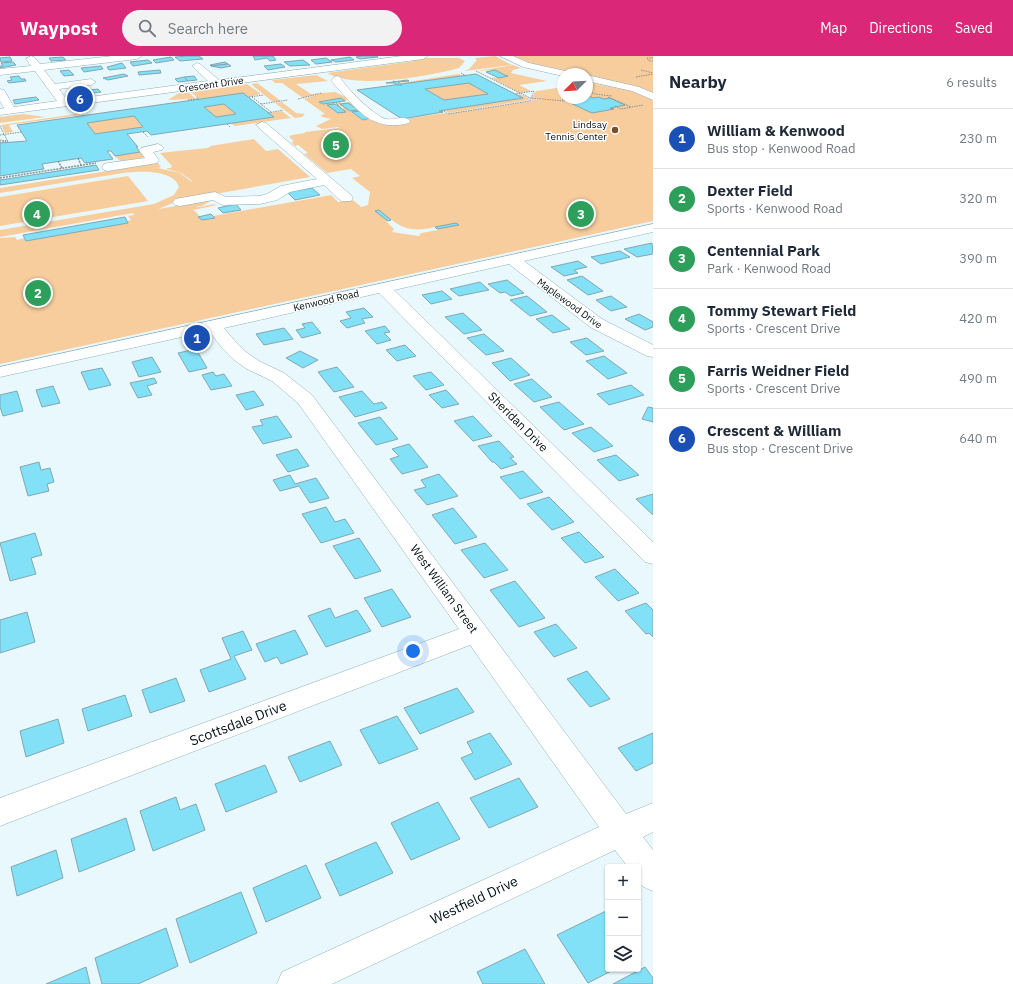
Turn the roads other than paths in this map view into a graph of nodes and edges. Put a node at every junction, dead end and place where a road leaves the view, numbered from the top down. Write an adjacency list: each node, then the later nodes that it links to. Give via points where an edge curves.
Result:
1 (29, 56): 7 (street)
2 (137, 56): 7 (street)
3 (423, 56): 5 (street, Crescent Drive)
4 (506, 56): 9 (street, via 526,65)
5 (400, 57): 14 (street, Crescent Drive)
6 (196, 66): 14 (street)
7 (38, 68): 8 (street); 15 (street)
8 (0, 72)
9 (557, 72)
10 (338, 79): 23 (street, via 336,81 348,95 377,119 389,123)
11 (593, 79): 17 (street)
12 (91, 82): 15 (street)
13 (142, 83): 19 (street)
14 (216, 83): 19 (street, Crescent Drive)
15 (52, 87): 21 (street)
16 (653, 89): 17 (street)
17 (640, 91): 20 (street)
18 (0, 92): 22 (street)
19 (150, 92): 21 (street, Crescent Drive)
20 (653, 97)
21 (64, 104): 22 (street, Crescent Drive)
22 (5, 111)
23 (405, 121)
24 (262, 125): 27 (street)
25 (154, 144): 26 (street, via 145,150 153,160)
26 (108, 167)
27 (327, 181): 28 (street); 29 (street, via 286,189 260,200 223,201 215,196)
28 (346, 198)
29 (180, 202)
30 (653, 228): 31 (street, Kenwood Road)
31 (512, 259): 32 (street, Kenwood Road); 34 (street, Maplewood Drive, via 596,323)
32 (383, 288): 33 (street, Kenwood Road); 36 (street, Sheridan Drive)
33 (214, 325): 35 (street, Kenwood Road); 37 (street, West William Street, via 236,353 278,378 305,399)
34 (653, 352)
35 (0, 372)
36 (653, 556)
37 (475, 633): 38 (street, Scottsdale Drive); 40 (street, West William Street)
38 (0, 812)
39 (653, 817): 40 (street, Westfield Drive)
40 (621, 832): 41 (street, West William Street); 42 (street, Westfield Drive)
41 (653, 876)
42 (294, 984)

